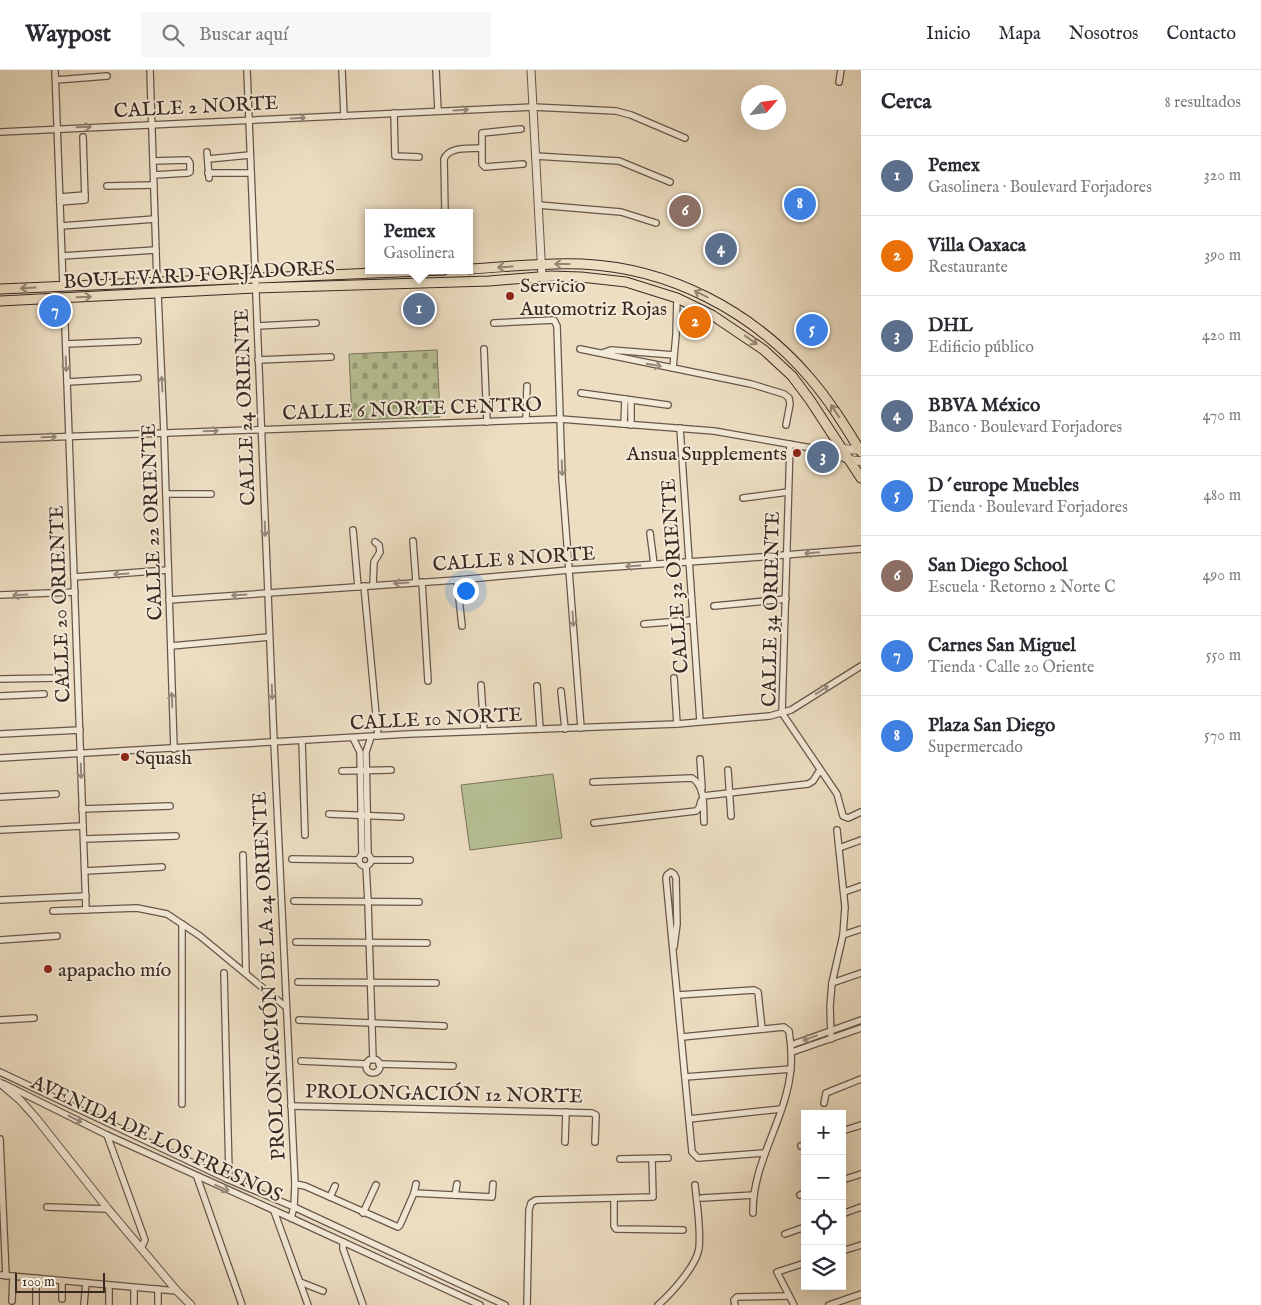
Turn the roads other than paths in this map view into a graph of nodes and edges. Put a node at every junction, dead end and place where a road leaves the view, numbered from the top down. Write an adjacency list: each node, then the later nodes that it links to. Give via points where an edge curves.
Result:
1 (55, 70): 9 (street)
2 (150, 70): 16 (street)
3 (247, 70): 15 (street, CALLE 24 ORIENTE)
4 (342, 70): 14 (street)
5 (436, 70): 12 (street)
6 (532, 70): 11 (street)
7 (841, 70): 10 (street)
8 (107, 76): 9 (street)
9 (56, 80): 17 (street)
10 (839, 82)
11 (533, 107): 12 (street, CALLE 2 NORTE, one-way to 11); 21 (street, CALLE 2 NORTE, via 616,111); 25 (street)
12 (438, 111): 13 (street, CALLE 2 NORTE)
13 (394, 113): 14 (street, CALLE 2 NORTE); 26 (street, via 395,156)
14 (344, 116): 15 (street, CALLE 2 NORTE, one-way to 14)
15 (249, 120): 16 (street, CALLE 2 NORTE); 24 (street, CALLE 24 ORIENTE)
16 (152, 125): 17 (street, CALLE 2 NORTE, one-way to 16); 28 (street)
17 (58, 128): 19 (street, CALLE 2 NORTE); 35 (street)
18 (521, 129): 22 (street, via 482,133)
19 (0, 132)
20 (82, 137): 35 (street, via 85,200)
21 (685, 138)
22 (481, 148): 29 (street, via 482,167); 37 (street, via 446,154)
23 (207, 152): 27 (street)
24 (250, 155): 27 (street); 30 (street, CALLE 24 ORIENTE)
25 (535, 156): 32 (street, via 619,161); 36 (street)
26 (419, 157)
27 (208, 159): 30 (street, via 208,175)
28 (153, 162): 31 (street); 31 (street, via 188,160 190,163 190,172)
29 (523, 164)
30 (251, 173): 47 (street, CALLE 24 ORIENTE)
31 (154, 175): 33 (street)
32 (670, 182)
33 (154, 185): 34 (street); 38 (street)
34 (107, 186)
35 (60, 200): 40 (street)
36 (538, 205): 39 (street, via 621,212); 43 (street)
37 (446, 209)
38 (155, 219): 40 (street); 41 (street)
39 (656, 223)
40 (61, 226): 42 (street)
41 (156, 250): 42 (street); 48 (street)
42 (62, 256): 49 (street)
43 (540, 265): 44 (main road, one-way to 44); 46 (street); 89 (main road, one-way to 43, via 802,368 772,340 720,304 693,290 637,271 583,264)
44 (473, 269)
45 (365, 273): 47 (main road, BOULEVARD FORJADORES)
46 (542, 276): 50 (main road, BOULEVARD FORJADORES, via 489,281); 54 (main road, BOULEVARD FORJADORES, via 626,282)
47 (255, 278): 48 (main road, BOULEVARD FORJADORES); 50 (street, CALLE 24 ORIENTE)
48 (157, 283): 49 (main road, BOULEVARD FORJADORES)
49 (63, 286): 51 (main road, BOULEVARD FORJADORES, one-way to 51)
50 (255, 288): 52 (main road, BOULEVARD FORJADORES); 58 (street, CALLE 24 ORIENTE)
51 (0, 289)
52 (158, 294): 53 (main road, BOULEVARD FORJADORES, one-way to 52); 83 (street, CALLE 22 ORIENTE, one-way to 52)
53 (64, 298): 55 (main road, BOULEVARD FORJADORES); 60 (street, CALLE 20 ORIENTE)
54 (677, 298): 65 (street); 87 (main road, BOULEVARD FORJADORES, one-way to 87, via 712,315 764,350 792,376)
55 (0, 301)
56 (316, 323): 58 (street)
57 (494, 323): 76 (street, via 556,322)
58 (257, 326): 67 (street, CALLE 24 ORIENTE)
59 (138, 341): 60 (street)
60 (66, 344): 71 (street, CALLE 20 ORIENTE, one-way to 71)
61 (484, 349): 78 (street)
62 (580, 349): 64 (street)
63 (632, 352): 64 (street, via 611,350); 65 (street); 68 (street)
64 (602, 353): 68 (street)
65 (674, 355): 69 (street)
66 (331, 357): 67 (street)
67 (258, 360): 82 (street, CALLE 24 ORIENTE)
68 (631, 361): 69 (street, one-way to 69)
69 (673, 368): 80 (street, via 784,394 790,404)
70 (138, 378): 71 (street)
71 (67, 382): 84 (street, CALLE 20 ORIENTE)
72 (527, 386): 77 (street)
73 (581, 393): 74 (street)
74 (628, 399): 75 (street); 79 (street)
75 (668, 405)
76 (560, 419): 77 (street, CALLE 6 NORTE CENTRO); 79 (street, CALLE 6 NORTE CENTRO); 106 (street, one-way to 106)
77 (526, 420): 78 (street, CALLE 6 NORTE CENTRO)
78 (487, 422): 82 (street, CALLE 6 NORTE CENTRO)
79 (627, 424): 81 (street, CALLE 6 NORTE CENTRO)
80 (786, 425)
81 (680, 428): 86 (street, CALLE 6 NORTE CENTRO); 103 (street, CALLE 32 ORIENTE)
82 (261, 429): 83 (street, CALLE 6 NORTE CENTRO, one-way to 82); 113 (street, CALLE 24 ORIENTE, one-way to 113)
83 (164, 433): 84 (street, CALLE 6 NORTE CENTRO); 94 (street, CALLE 22 ORIENTE)
84 (69, 436): 85 (street, CALLE 6 NORTE CENTRO, one-way to 84); 107 (street, CALLE 20 ORIENTE)
85 (0, 439)
86 (790, 444): 88 (street, CALLE 6 NORTE CENTRO); 93 (street, CALLE 34 ORIENTE)
87 (842, 449): 88 (street, CALLE 6 NORTE CENTRO); 89 (main road); 90 (main road, BOULEVARD FORJADORES)
88 (823, 450): 90 (street, CALLE 6 NORTE CENTRO)
89 (861, 451)
90 (849, 460): 91 (main road); 92 (main road, BOULEVARD FORJADORES)
91 (861, 461)
92 (861, 478)
93 (788, 492): 96 (street); 102 (street, CALLE 34 ORIENTE)
94 (166, 494): 95 (street); 105 (street, CALLE 22 ORIENTE)
95 (211, 494)
96 (743, 498)
97 (353, 530): 111 (street)
98 (650, 533): 104 (street)
99 (375, 542): 110 (street, via 380,552 374,562)
100 (412, 542): 109 (street)
101 (861, 548): 102 (street, CALLE 8 NORTE, one-way to 102)
102 (787, 555): 103 (street, CALLE 8 NORTE); 115 (street, CALLE 34 ORIENTE)
103 (689, 563): 104 (street, CALLE 8 NORTE); 118 (street, CALLE 32 ORIENTE)
104 (654, 564): 106 (street, CALLE 8 NORTE, one-way to 106)
105 (168, 570): 107 (street, one-way to 107); 116 (street, CALLE 22 ORIENTE)
106 (569, 570): 108 (street, CALLE 8 NORTE); 136 (street, one-way to 136)
107 (74, 577): 112 (street, CALLE 20 ORIENTE)
108 (457, 580): 109 (street, CALLE 8 NORTE); 120 (street)
109 (419, 582): 110 (street, CALLE 8 NORTE, one-way to 110); 127 (street)
110 (373, 585): 111 (street, CALLE 8 NORTE)
111 (361, 586): 113 (street, CALLE 8 NORTE); 142 (street)
112 (75, 592): 114 (street, one-way to 114); 139 (street, CALLE 20 ORIENTE)
113 (268, 593): 116 (street, CALLE 8 NORTE, one-way to 116); 121 (street, CALLE 24 ORIENTE)
114 (0, 595)
115 (786, 599): 117 (street); 133 (street, CALLE 34 ORIENTE)
116 (169, 600): 122 (street, CALLE 22 ORIENTE)
117 (714, 606)
118 (693, 620): 119 (street); 134 (street, CALLE 32 ORIENTE)
119 (644, 624)
120 (462, 626)
121 (269, 637): 122 (street); 146 (street, CALLE 24 ORIENTE, one-way to 146)
122 (171, 646): 147 (street, CALLE 22 ORIENTE, one-way to 122)
123 (861, 666): 133 (street, CALLE 10 NORTE, one-way to 123)
124 (0, 678): 125 (street)
125 (58, 678)
126 (674, 678): 135 (street)
127 (428, 681)
128 (481, 685): 140 (street)
129 (538, 686): 137 (street)
130 (560, 691): 138 (street)
131 (44, 694): 132 (street)
132 (0, 696)
133 (782, 713): 134 (street, CALLE 10 NORTE); 153 (street, CALLE 34 ORIENTE)
134 (700, 721): 135 (street, CALLE 10 NORTE)
135 (677, 724): 136 (street, CALLE 10 NORTE)
136 (581, 728): 138 (street, CALLE 10 NORTE)
137 (540, 729): 138 (street, CALLE 10 NORTE); 140 (street, CALLE 10 NORTE)
138 (565, 729)
139 (80, 730): 141 (street); 148 (street, CALLE 20 ORIENTE)
140 (484, 731): 142 (street, CALLE 10 NORTE)
141 (0, 734)
142 (378, 736): 143 (street, CALLE 10 NORTE)
143 (370, 737): 144 (street, CALLE 10 NORTE); 155 (street)
144 (354, 738): 145 (street, CALLE 10 NORTE); 155 (street)
145 (302, 741): 146 (street, CALLE 10 NORTE); 173 (street)
146 (274, 743): 147 (street, CALLE 10 NORTE); 212 (street, PROLONGACIÓN DE LA 24 ORIENTE)
147 (174, 749): 148 (street, CALLE 10 NORTE)
148 (80, 753): 149 (street, CALLE 10 NORTE); 162 (street, CALLE 20 ORIENTE, one-way to 162)
149 (0, 758)
150 (700, 759): 157 (street)
151 (391, 770): 155 (street)
152 (728, 770): 158 (street)
153 (820, 770): 158 (street, via 808,784); 163 (street, CALLE 34 ORIENTE, via 837,794 843,816 848,818)
154 (342, 771): 155 (street)
155 (363, 771): 165 (street)
156 (593, 782): 157 (street, via 692,778)
157 (702, 793): 158 (street); 168 (street); 169 (street, via 700,808 696,812)
158 (730, 793): 166 (street)
159 (56, 794): 160 (street)
160 (0, 796)
161 (170, 806): 162 (street)
162 (82, 809): 170 (street, CALLE 20 ORIENTE)
163 (861, 812)
164 (329, 814): 165 (street)
165 (364, 816): 167 (street); 179 (street)
166 (731, 816)
167 (401, 817)
168 (704, 822)
169 (594, 823)
170 (83, 826): 171 (street); 175 (street, CALLE 20 ORIENTE)
171 (0, 830)
172 (837, 830): 177 (street)
173 (305, 835)
174 (176, 836): 175 (street)
175 (84, 839): 185 (street, CALLE 20 ORIENTE)
176 (861, 840): 177 (street)
177 (839, 848): 187 (street)
178 (243, 855): 204 (street)
179 (363, 856): 180 (street); 181 (street); 183 (street, via 360,863)
180 (292, 859)
181 (372, 860): 182 (street); 183 (street)
182 (410, 860)
183 (366, 866): 191 (street)
184 (162, 867): 185 (street)
185 (85, 871): 188 (street, CALLE 20 ORIENTE)
186 (861, 886): 187 (street)
187 (844, 892): 197 (street)
188 (86, 896): 189 (street); 193 (street, CALLE 20 ORIENTE)
189 (0, 900)
190 (294, 901): 191 (street)
191 (368, 902): 192 (street); 201 (street)
192 (419, 902)
193 (86, 910): 194 (street); 195 (street, via 137,908 168,914)
194 (52, 911)
195 (182, 924): 204 (street); 237 (street)
196 (861, 929): 197 (street)
197 (843, 935): 210 (street)
198 (56, 936): 199 (street)
199 (0, 940)
200 (296, 942): 201 (street)
201 (369, 943): 202 (street); 208 (street)
202 (427, 943)
203 (674, 947): 203 (street, via 676,878 670,872 666,878); 211 (street)
204 (246, 972): 212 (street)
205 (861, 973): 210 (street)
206 (224, 974): 254 (street)
207 (298, 982): 208 (street)
208 (372, 983): 209 (street); 217 (street)
209 (436, 983)
210 (832, 983): 221 (street)
211 (678, 995): 220 (street, via 754,990 758,992); 222 (street)
212 (286, 1007): 238 (street, PROLONGACIÓN DE LA 24 ORIENTE)
213 (34, 1018): 214 (street)
214 (0, 1020)
215 (299, 1020): 217 (street)
216 (861, 1020): 221 (street)
217 (373, 1023): 218 (street); 226 (street)
218 (444, 1026)
219 (861, 1028): 223 (street)
220 (762, 1029): 222 (street); 224 (street, via 784,1027 790,1031)
221 (832, 1030): 223 (street); 224 (street, one-way to 224)
222 (682, 1037): 233 (street)
223 (832, 1038): 225 (street)
224 (791, 1045): 225 (street)
225 (792, 1052): 231 (street)
226 (373, 1060): 228 (street); 229 (street)
227 (301, 1061): 228 (street)
228 (367, 1064): 229 (street, via 368,1071 375,1073 380,1068)
229 (379, 1064): 230 (street)
230 (453, 1066)
231 (791, 1068): 233 (street); 239 (street)
232 (0, 1072): 254 (street, AVENIDA DE LOS FRESNOS)
233 (686, 1077): 241 (street)
234 (861, 1079): 236 (street, via 826,1093)
235 (0, 1082): 244 (street, AVENIDA DE LOS FRESNOS, one-way to 244); 272 (street, via 36,1118)
236 (824, 1103)
237 (182, 1104)
238 (291, 1106): 240 (street, PROLONGACIÓN 12 NORTE); 256 (street, PROLONGACIÓN DE LA 24 ORIENTE)
239 (781, 1109): 241 (street); 248 (street)
240 (566, 1112): 246 (street); 247 (street, PROLONGACIÓN 12 NORTE, via 596,1115)
241 (689, 1119): 248 (street, via 692,1152 698,1158)
242 (861, 1125): 243 (street)
243 (846, 1130)
244 (107, 1136): 253 (street, AVENIDA DE LOS FRESNOS); 283 (street, via 145,1240)
245 (0, 1139): 286 (street)
246 (564, 1142)
247 (595, 1142)
248 (765, 1153): 265 (street)
249 (652, 1158): 250 (street); 251 (street); 268 (street, via 654,1197)
250 (668, 1158)
251 (620, 1159)
252 (861, 1174): 255 (street)
253 (197, 1177): 273 (street, AVENIDA DE LOS FRESNOS, one-way to 273); 308 (street)
254 (227, 1179): 270 (street, AVENIDA DE LOS FRESNOS)
255 (846, 1179)
256 (294, 1184): 266 (street); 270 (street, PROLONGACIÓN DE LA 24 ORIENTE)
257 (416, 1184): 263 (street)
258 (457, 1184): 264 (street)
259 (493, 1184): 264 (street, via 492,1197)
260 (376, 1185): 274 (street)
261 (695, 1185): 314 (street, via 699,1250 682,1279)
262 (335, 1186): 266 (street)
263 (414, 1193): 264 (street); 274 (street, via 398,1227)
264 (455, 1195)
265 (754, 1195): 267 (street); 275 (street)
266 (330, 1197): 274 (street)
267 (702, 1198)
268 (614, 1199): 279 (street, via 616,1230); 313 (street, via 536,1200 531,1204)
269 (47, 1207): 272 (street)
270 (294, 1207): 277 (street, AVENIDA DE LOS FRESNOS); 312 (street, AVENIDA DE LOS FRESNOS)
271 (861, 1207): 276 (street)
272 (108, 1209): 283 (street)
273 (274, 1211): 277 (street, AVENIDA DE LOS FRESNOS); 290 (street)
274 (363, 1213)
275 (753, 1213)
276 (846, 1213)
277 (291, 1218): 281 (street)
278 (801, 1228): 280 (street)
279 (683, 1230)
280 (785, 1234)
281 (343, 1242): 310 (street); 311 (street)
282 (861, 1245): 284 (street)
283 (141, 1248): 295 (street)
284 (846, 1250)
285 (801, 1264): 298 (street, via 776,1272)
286 (3, 1276): 287 (street)
287 (13, 1276): 288 (street); 300 (street)
288 (36, 1278): 289 (street); 303 (street)
289 (62, 1280): 291 (street); 299 (street)
290 (300, 1282): 296 (street); 309 (street)
291 (86, 1283): 292 (street); 302 (street)
292 (109, 1285): 293 (street); 304 (street)
293 (134, 1288): 294 (street); 305 (street)
294 (158, 1290): 295 (street); 306 (street)
295 (177, 1291): 301 (street)
296 (323, 1291)
297 (861, 1294): 317 (street)
298 (789, 1296): 315 (street, via 737,1297); 316 (street)
299 (62, 1299)
300 (12, 1301)
301 (183, 1301): 307 (street)
302 (84, 1304)
303 (36, 1305)
304 (109, 1305)
305 (134, 1305)
306 (158, 1305)
307 (191, 1305)
308 (242, 1305)
309 (308, 1305)
310 (363, 1305)
311 (480, 1305)
312 (505, 1305)
313 (527, 1305)
314 (658, 1305)
315 (735, 1305)
316 (794, 1305)
317 (829, 1305)

